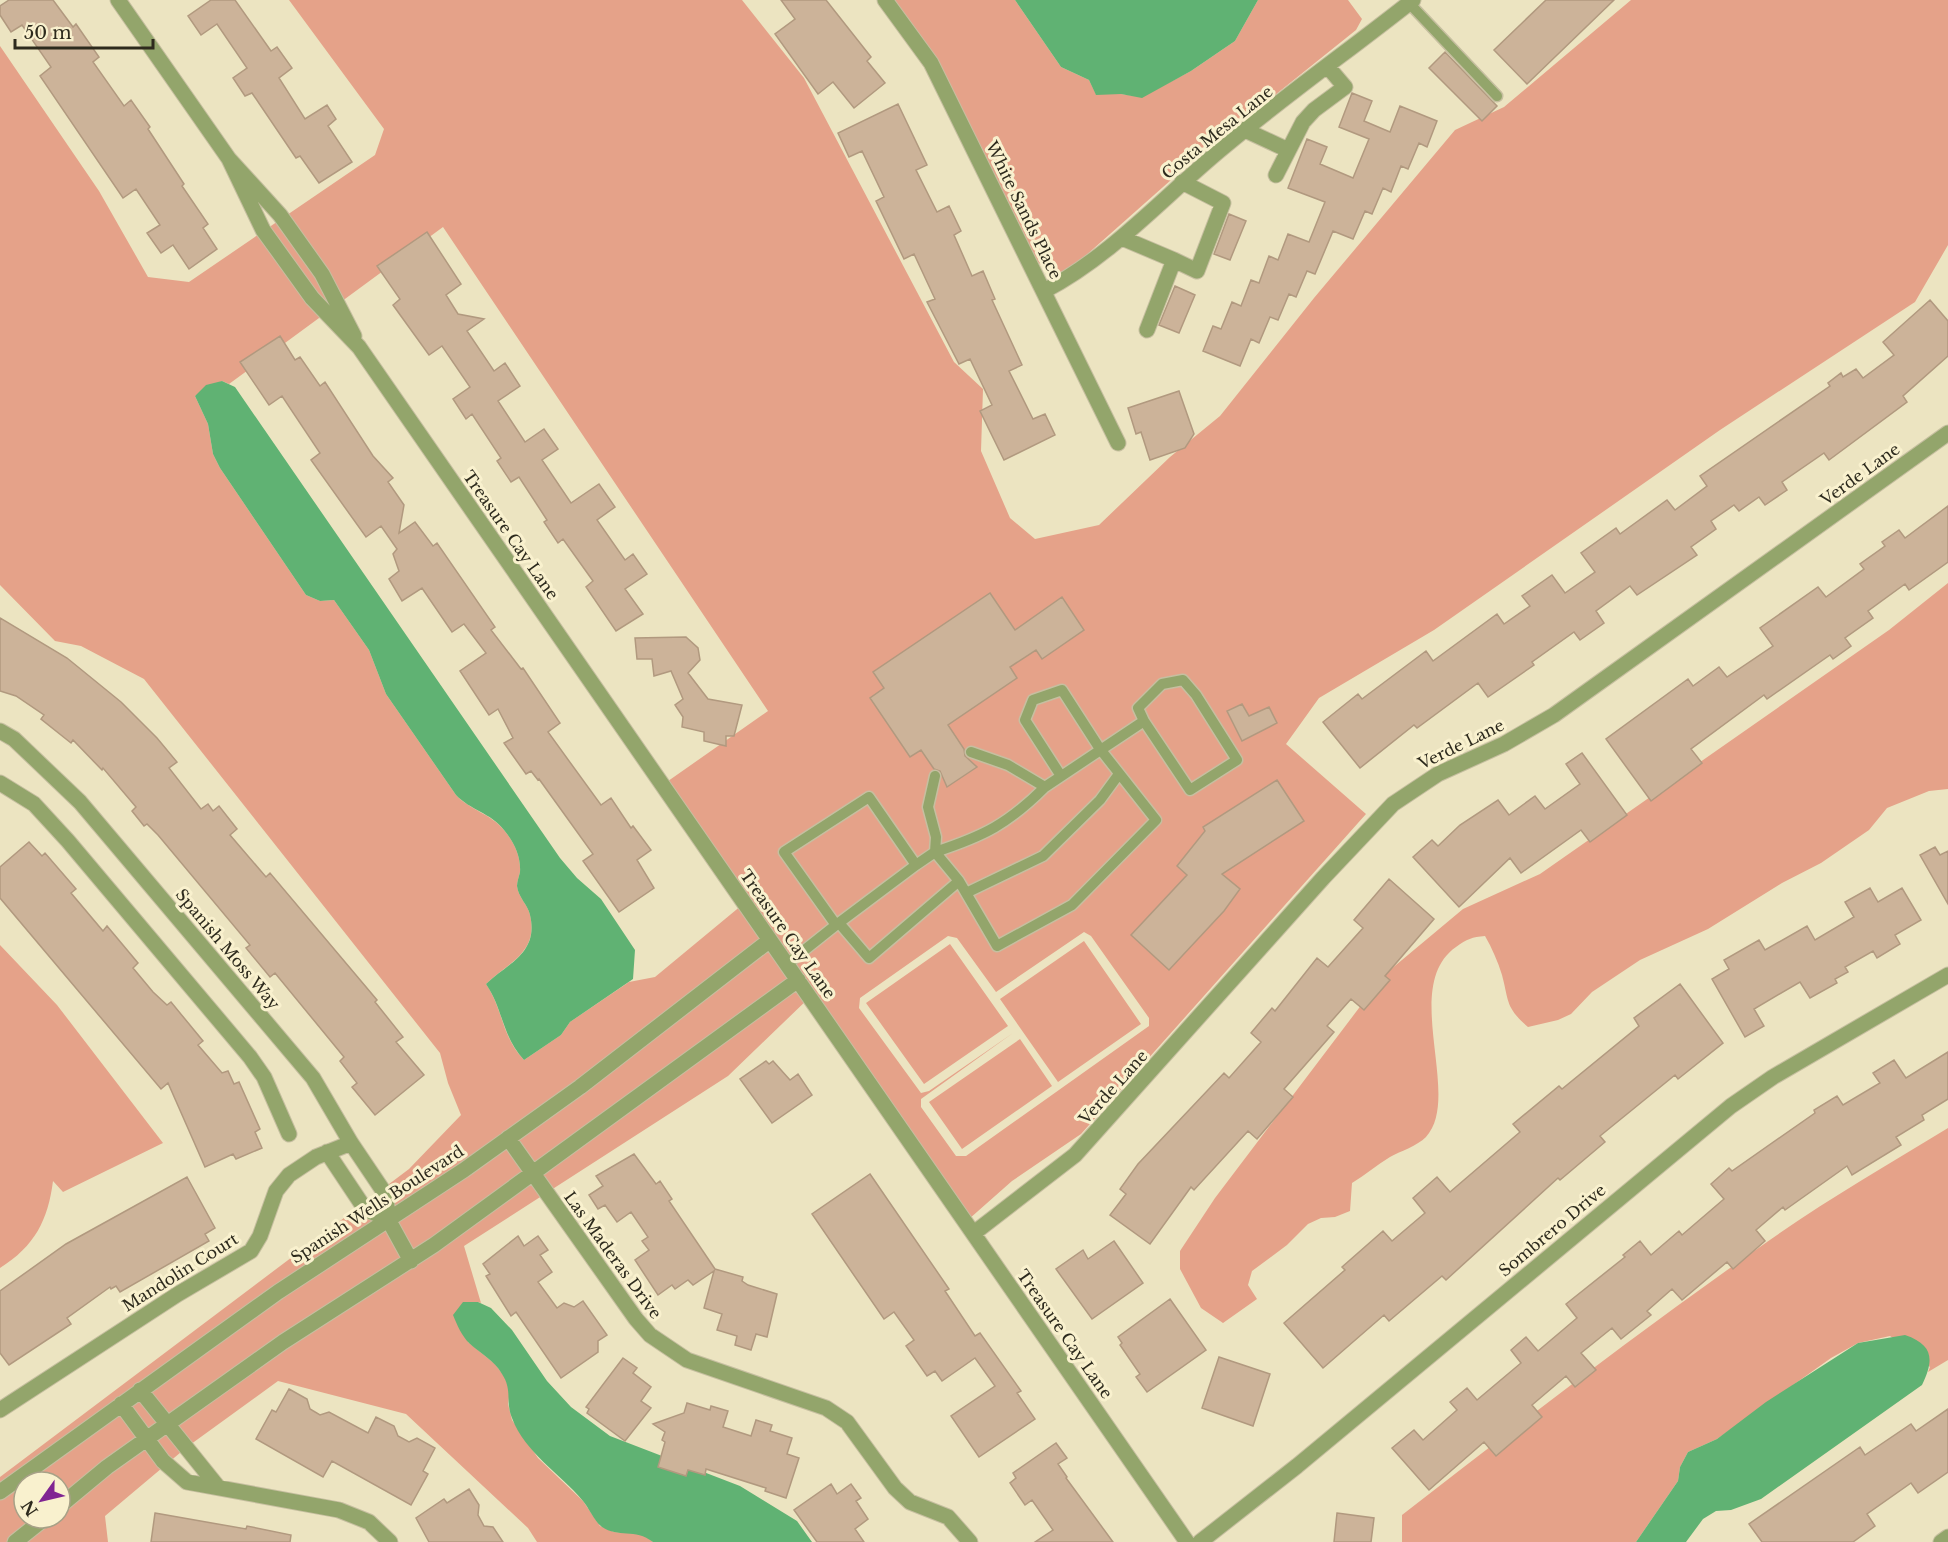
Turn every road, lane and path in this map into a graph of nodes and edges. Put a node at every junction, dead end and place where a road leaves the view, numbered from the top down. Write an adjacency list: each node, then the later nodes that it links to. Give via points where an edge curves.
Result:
1 (118, 0): 8 (street, Treasure Cay Lane)
2 (885, 0): 13 (street, White Sands Place, via 931,63)
3 (1411, 2): 4 (street, Costa Mesa Lane); 5 (lane)
4 (1328, 67): 6 (street, Costa Mesa Lane); 7 (street, via 1345,87 1303,122)
5 (1497, 96)
6 (1245, 130): 7 (street); 10 (street, Costa Mesa Lane)
7 (1288, 150): 9 (street)
8 (229, 159): 15 (street, Treasure Cay Lane, via 280,216 322,273); 15 (street, Treasure Cay Lane, via 263,230 312,298)
9 (1276, 175)
10 (1182, 182): 11 (street, Costa Mesa Lane); 12 (street, via 1223,203 1197,270)
11 (1122, 238): 12 (street); 13 (street, Costa Mesa Lane, via 1103,255)
12 (1174, 260): 14 (street)
13 (1044, 291): 17 (street, White Sands Place)
14 (1147, 330)
15 (359, 347): 32 (street, Treasure Cay Lane)
16 (1948, 433): 42 (street, Verde Lane, via 1554,715 1504,744 1438,774 1393,804 1075,1155)
17 (1118, 443)
18 (1144, 721): 18 (lane, via 1138,708 1149,694 1162,684 1183,680 1237,760 1190,790); 20 (lane)
19 (0, 731): 38 (street, Spanish Moss Way, via 14,739 80,802 313,1078)
20 (1100, 749): 22 (lane); 24 (lane); 24 (lane, via 1062,690 1033,700 1025,720)
21 (971, 752): 26 (lane, via 1008,765)
22 (1119, 774): 30 (lane, via 1100,800 1043,856); 30 (lane, via 1156,820 1072,905 997,946)
23 (935, 776): 27 (lane, via 928,807 936,837)
24 (1060, 776): 26 (lane)
25 (0, 783): 36 (street, via 41,812 250,1057 264,1077)
26 (1045, 787): 27 (lane, via 995,830)
27 (935, 852): 28 (lane); 29 (lane)
28 (916, 865): 31 (lane); 31 (lane, via 869,797 783,852)
29 (959, 881): 30 (lane); 31 (lane, via 869,958)
30 (966, 893)
31 (838, 924): 33 (lane)
32 (770, 940): 33 (street, Treasure Cay Lane); 37 (street, Spanish Wells Boulevard)
33 (786, 964): 35 (street, Treasure Cay Lane)
34 (1948, 975): 58 (street, Sombrero Drive, via 1773,1077 1731,1106)
35 (798, 980): 40 (street); 42 (street, Treasure Cay Lane)
36 (289, 1134)
37 (508, 1138): 40 (street, Las Maderas Drive); 41 (street, Spanish Wells Boulevard)
38 (351, 1143): 39 (street, Mandolin Court); 41 (street, Spanish Moss Way, via 386,1195)
39 (327, 1152): 41 (street, via 365,1209); 46 (street, Mandolin Court, via 289,1175 276,1191 251,1251)
40 (533, 1174): 43 (street); 56 (street, Las Maderas Drive, via 650,1335 687,1360 826,1408 847,1422 910,1502 948,1517)
41 (388, 1219): 43 (street, Spanish Moss Way); 44 (street, Spanish Wells Boulevard)
42 (974, 1233): 57 (street, Treasure Cay Lane)
43 (411, 1261): 47 (street, via 283,1342)
44 (140, 1390): 45 (street, Spanish Wells Boulevard); 47 (street)
45 (121, 1404): 48 (street); 50 (street, Spanish Wells Boulevard)
46 (0, 1410)
47 (166, 1425): 48 (street); 49 (street)
48 (147, 1438): 49 (street, via 163,1461 187,1482); 51 (street)
49 (218, 1487): 55 (street, via 339,1510 369,1522)
50 (0, 1492)
51 (72, 1497)
52 (30, 1530): 54 (street)
53 (1948, 1538): 59 (street)
54 (15, 1542)
55 (390, 1542)
56 (970, 1542)
57 (1187, 1542)
58 (1200, 1542)
59 (1941, 1542)

